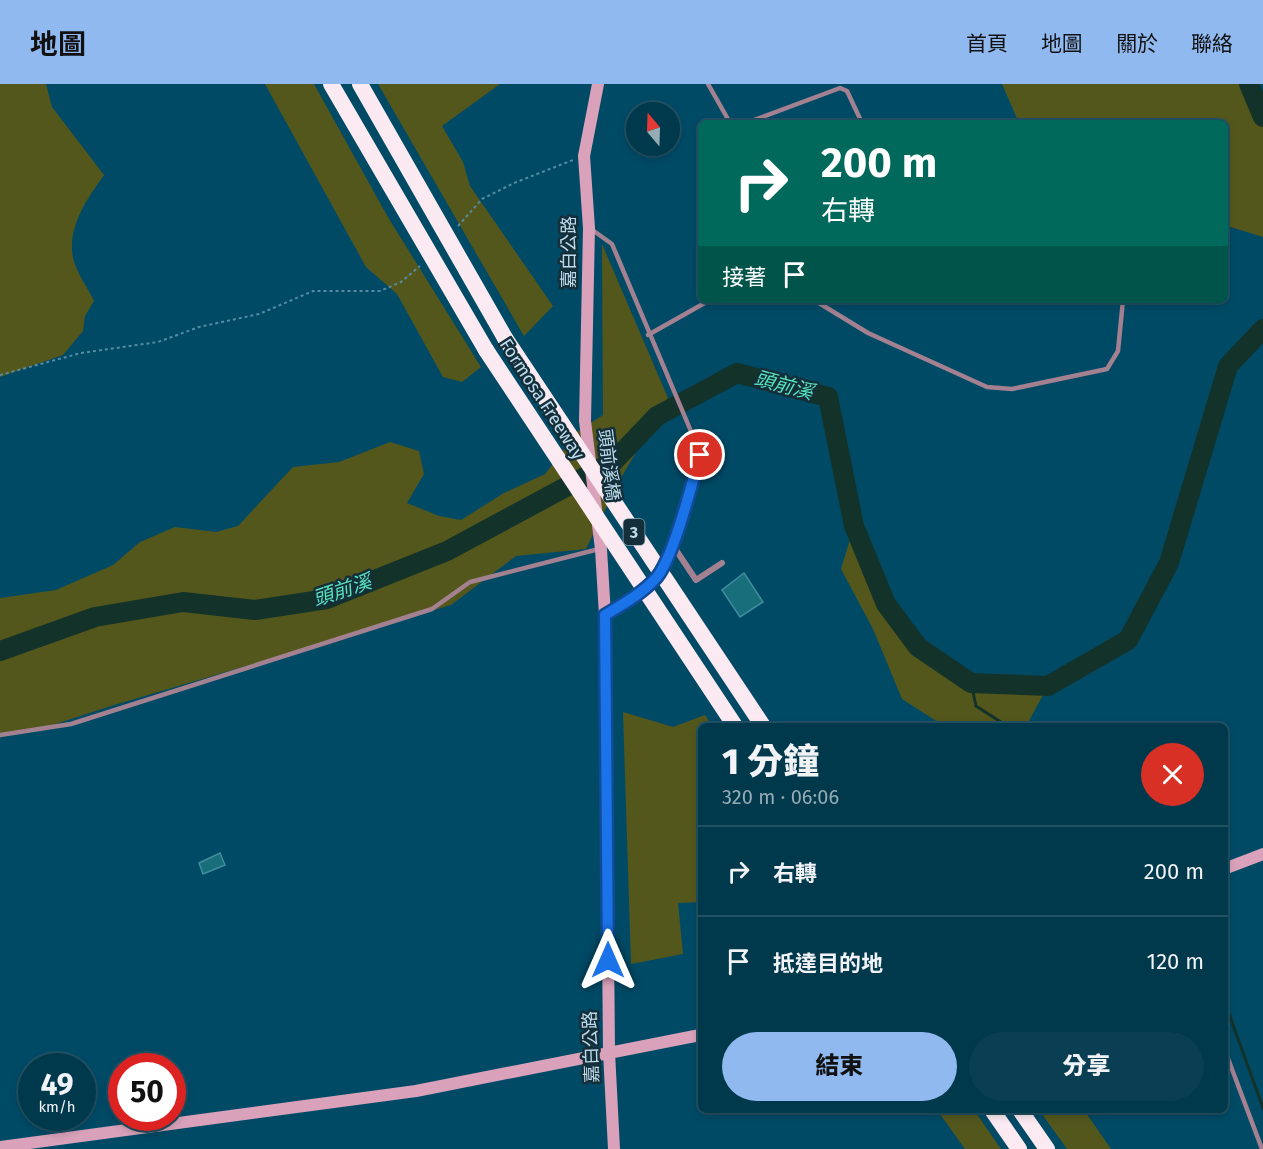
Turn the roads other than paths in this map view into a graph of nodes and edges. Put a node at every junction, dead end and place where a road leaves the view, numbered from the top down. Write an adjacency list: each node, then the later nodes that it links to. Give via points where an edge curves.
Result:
1 (331, 84): 18 (highway, Formosa Freeway / 3, bridge, via 486,350)
2 (360, 84): 19 (highway, Formosa Freeway / 3, bridge, via 505,338)
3 (598, 84): 8 (main road, 嘉白公路, via 584,156)
4 (708, 84): 5 (lane)
5 (728, 120)
6 (754, 120): 7 (lane, via 840,88 847,91)
7 (861, 120)
8 (589, 228): 12 (lane, via 612,244); 13 (main road, 嘉白公路)
9 (705, 303): 12 (lane)
10 (819, 303): 11 (lane, via 868,333 987,387 1012,389 1107,369 1118,351)
11 (1123, 303)
12 (648, 335): 14 (lane, via 700,455)
13 (585, 421): 15 (main road, 頭前溪橋, bridge)
14 (672, 544): 16 (street, via 696,580); 17 (lane, via 658,576)
15 (601, 549): 17 (main road, 嘉白公路); 20 (lane, via 470,582 432,609 71,724)
16 (722, 564)
17 (605, 615): 24 (main road, 嘉白公路)
18 (733, 723)
19 (761, 723)
20 (0, 735)
21 (1263, 854): 22 (main road)
22 (1228, 867)
23 (698, 1035): 24 (main road)
24 (609, 1052): 28 (main road, via 416,1091); 29 (main road, 嘉白公路)
25 (1228, 1059): 32 (lane)
26 (994, 1113): 30 (highway)
27 (1022, 1113): 31 (highway)
28 (0, 1147)
29 (614, 1149)
30 (1019, 1149)
31 (1047, 1149)
32 (1262, 1149)

